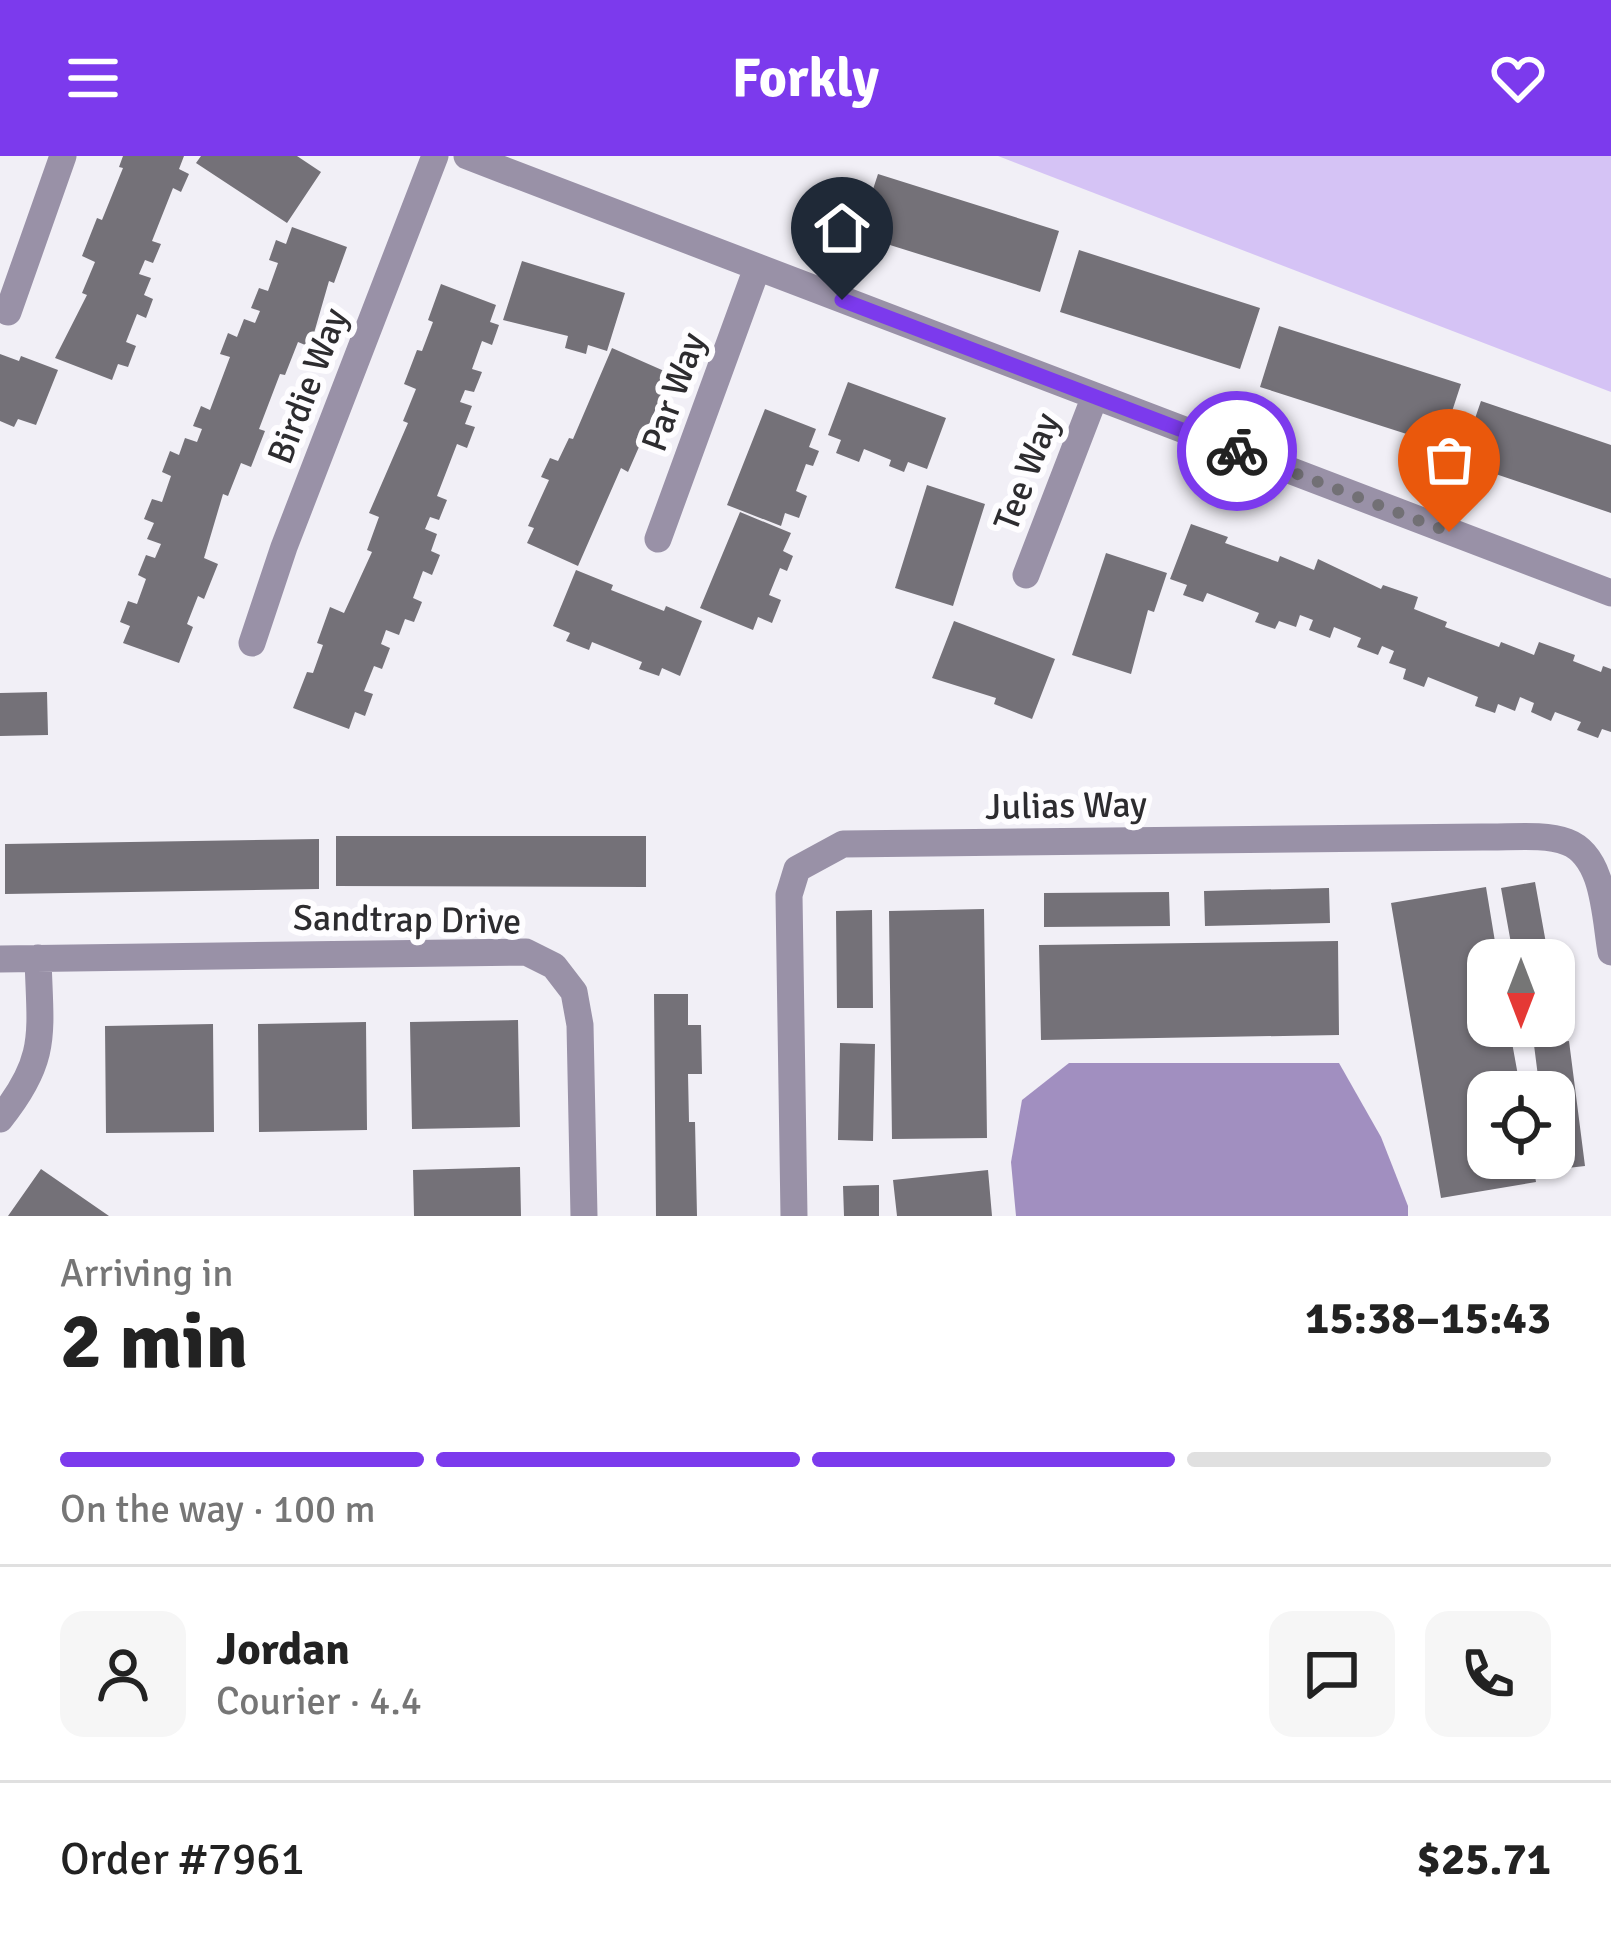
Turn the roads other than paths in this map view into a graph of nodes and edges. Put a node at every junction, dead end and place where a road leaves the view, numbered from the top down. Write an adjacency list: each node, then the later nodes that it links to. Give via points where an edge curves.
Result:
1 (62, 156): 5 (street)
2 (434, 156): 10 (street, Birdie Way)
3 (467, 156): 4 (street)
4 (758, 268): 6 (street); 7 (street, Par Way)
5 (8, 311)
6 (1095, 396): 8 (street, Tee Way); 9 (street)
7 (658, 539)
8 (1026, 575)
9 (1611, 593)
10 (252, 643)
11 (1611, 952): 16 (street, Julias Way, via 1594,871 1564,840 843,844 797,869 789,895)
12 (38, 958): 13 (street, Sandtrap Drive); 14 (street, via 38,1056); 15 (street, Sandtrap Drive, via 494,950 554,965 574,992 580,1025)
13 (0, 959)
14 (0, 1119)
15 (584, 1216)
16 (794, 1216)

